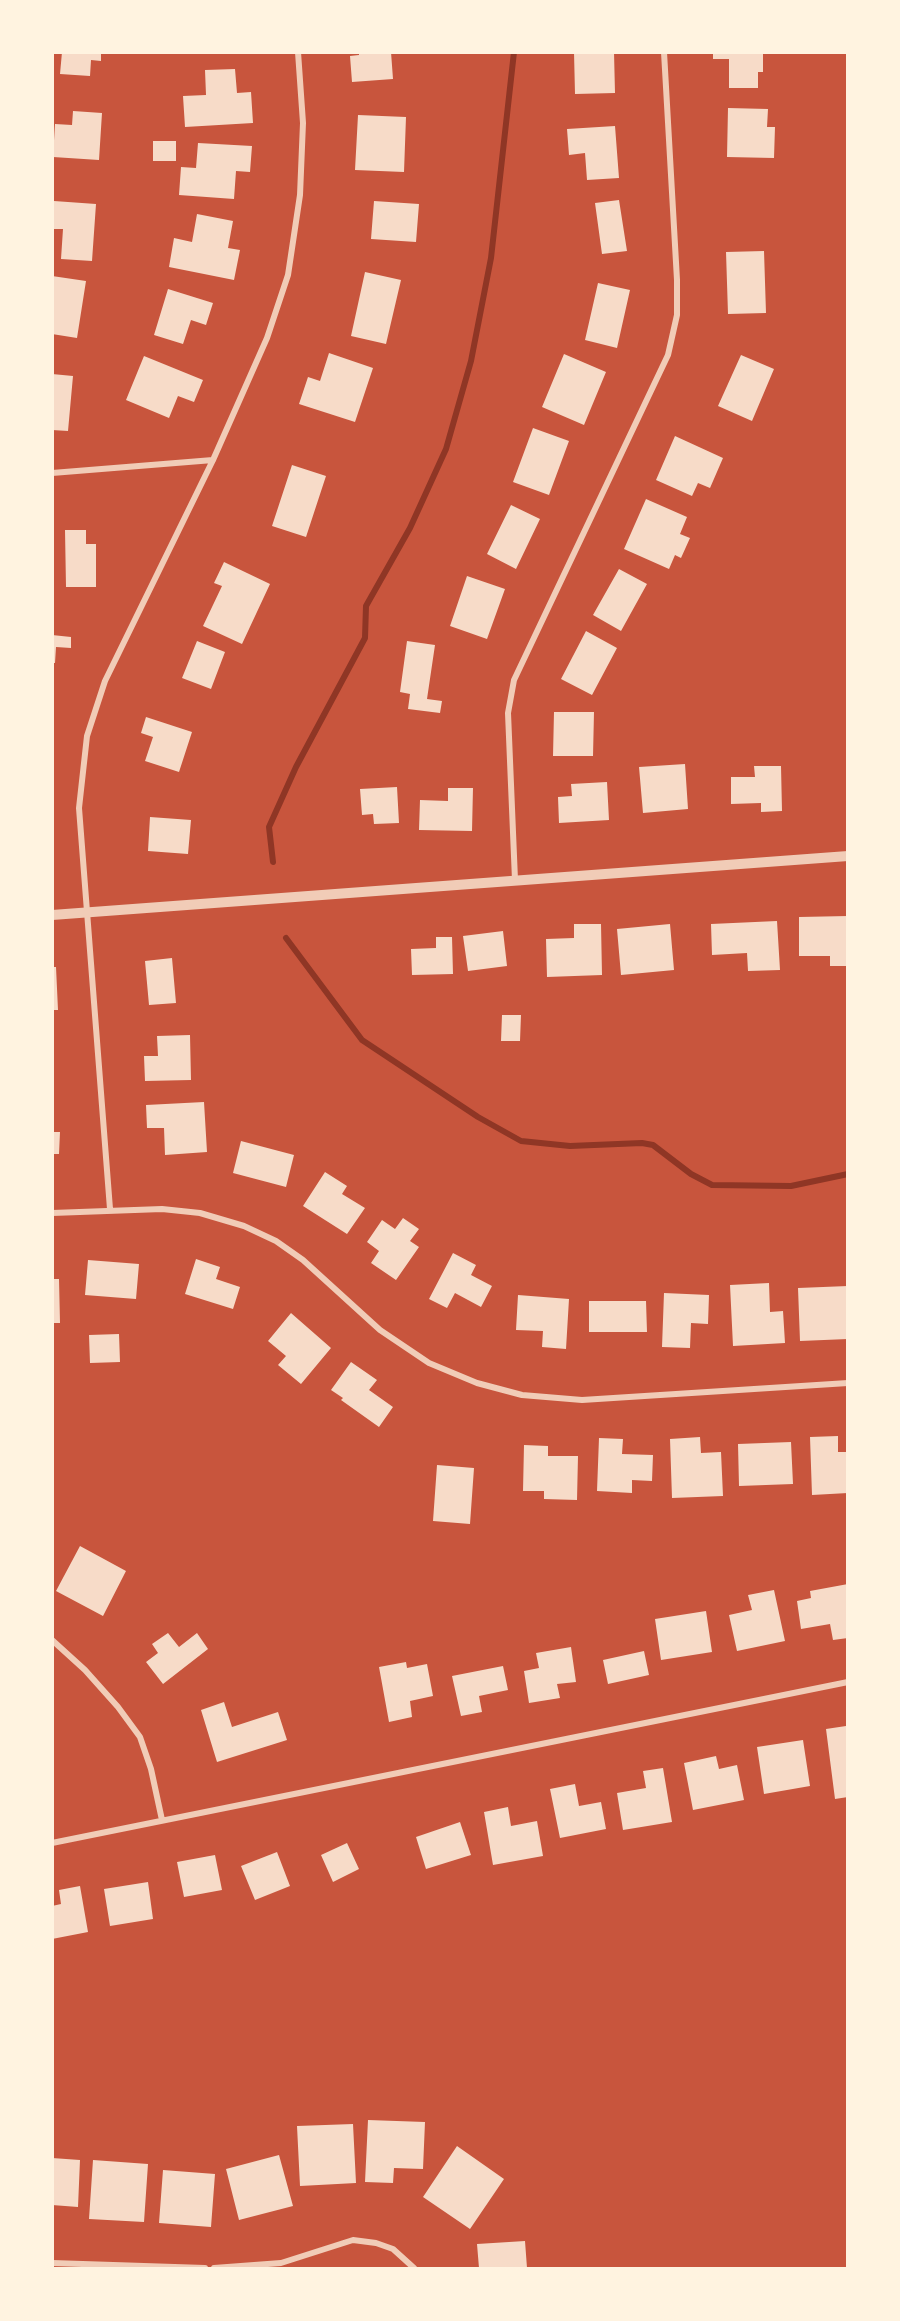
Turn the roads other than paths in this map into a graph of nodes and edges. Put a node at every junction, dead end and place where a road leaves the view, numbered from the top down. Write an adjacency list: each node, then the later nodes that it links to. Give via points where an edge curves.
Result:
1 (298, 52): 3 (street, via 303,123 300,195 288,275 267,338)
2 (664, 52): 6 (street, via 677,315 668,356 514,680 508,713)
3 (213, 460): 4 (street); 7 (street, via 105,681 87,736 79,808)
4 (52, 473)
5 (848, 856): 6 (street)
6 (515, 880): 7 (street)
7 (87, 913): 8 (street); 9 (street)
8 (52, 915)
9 (110, 1209): 10 (street); 11 (street, via 200,1213 244,1226 303,1260 380,1330 429,1363 477,1383 522,1395 582,1400)
10 (52, 1213)
11 (848, 1383)
12 (52, 1640): 14 (street, via 85,1670 140,1737)
13 (848, 1682): 14 (street)
14 (162, 1820): 15 (street)
15 (52, 1843)
16 (52, 2263): 17 (street)
17 (205, 2268)
18 (214, 2268): 19 (street, via 282,2262 353,2240 376,2242 393,2249)
19 (414, 2268)

